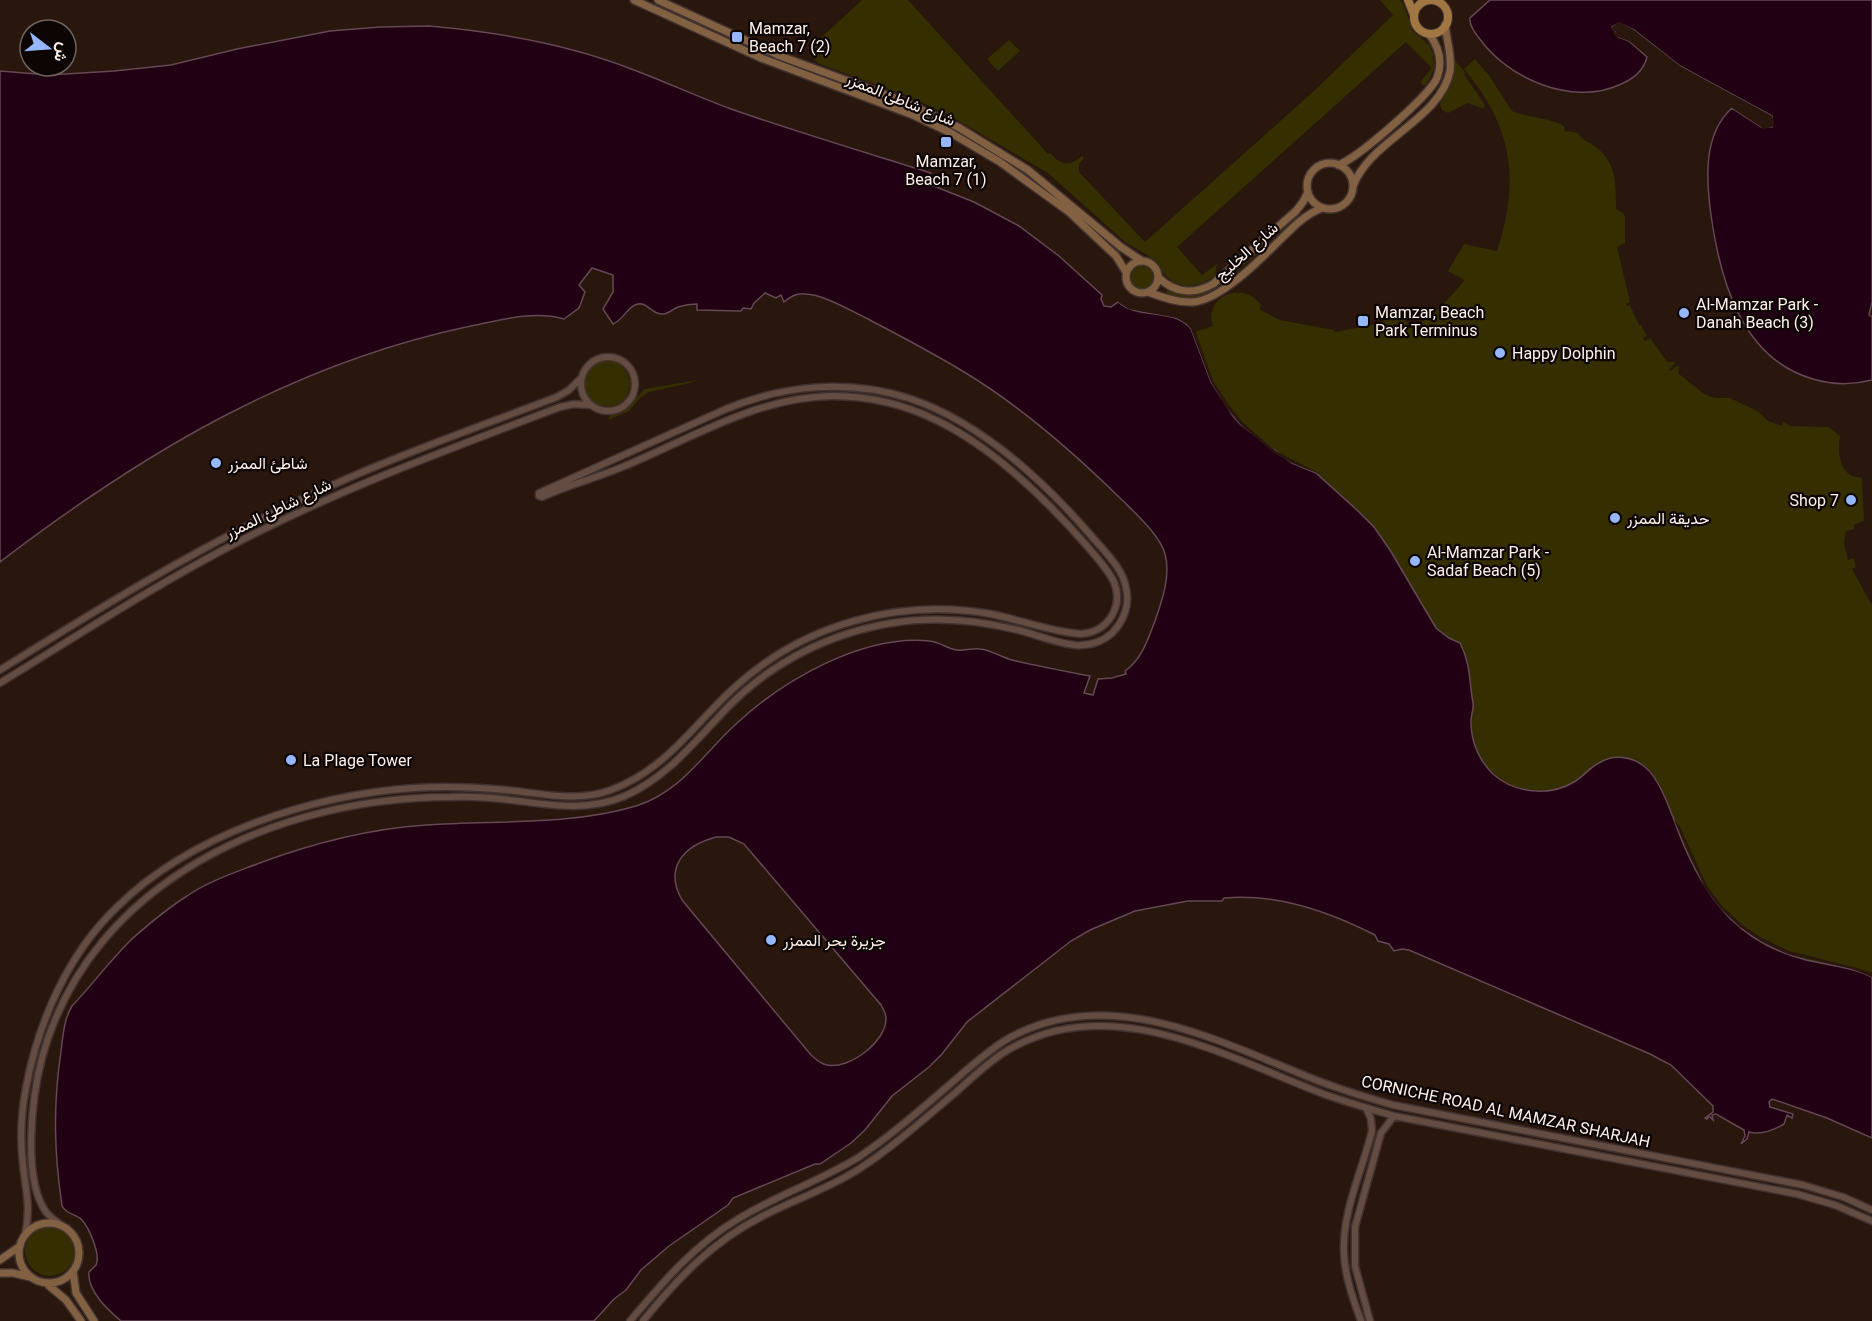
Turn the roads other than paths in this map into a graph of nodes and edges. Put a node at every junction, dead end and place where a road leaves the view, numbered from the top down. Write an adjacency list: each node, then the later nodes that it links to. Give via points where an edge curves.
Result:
1 (634, 0): 15 (main road, شارع شاطئ الممزر, via 761,58 904,111 951,133 1008,167 1069,212 1116,256)
2 (658, 0): 14 (main road, شارع شاطئ الممزر, via 769,51 900,100 958,128 1028,170 1120,248)
3 (1408, 0): 5 (main road)
4 (1431, 0): 5 (main road, via 1420,5); 6 (main road, via 1446,11)
5 (1414, 16): 7 (main road, via 1418,28)
6 (1445, 25): 7 (main road, via 1437,33); 9 (main road, via 1450,72 1442,92)
7 (1429, 34): 8 (main road, via 1440,65 1434,84)
8 (1424, 95): 9 (main road); 10 (main road, via 1354,157)
9 (1431, 103): 11 (main road, via 1367,161)
10 (1338, 165): 11 (main road, via 1350,175); 12 (main road, via 1317,168 1308,180)
11 (1353, 186): 13 (main road, via 1345,204 1334,209)
12 (1308, 192): 13 (main road); 16 (main road, شارع الخليج, via 1296,211 1213,284 1184,291)
13 (1322, 208): 17 (main road, شارع الخليج, via 1303,218 1215,295 1187,302)
14 (1142, 261): 15 (main road); 16 (main road, via 1154,265)
15 (1126, 272): 17 (main road, via 1130,288 1137,293)
16 (1158, 277): 17 (main road)
17 (1148, 292)
18 (580, 379): 19 (street); 19 (street, via 588,364 602,357 618,358 633,373 634,391 621,408 604,411); 26 (street, شارع شاطئ الممزر, via 557,397 396,457 256,521 183,559)
19 (589, 405): 27 (street, شارع شاطئ الممزر, via 560,407 400,467 304,510 189,568)
20 (620, 456): 21 (street, via 620,464); 21 (street, via 539,496); 24 (street, via 740,403 797,388 872,389 943,412 989,441 1054,497 1115,565 1124,579 1127,595 1125,612 1117,627 1090,644 1074,645 1005,627)
21 (625, 466): 22 (street, via 743,413 797,399 869,399 938,421 969,438 1048,504 1108,572 1117,595 1109,620 1093,632 1081,634)
22 (958, 610): 23 (street); 24 (street)
23 (876, 615): 25 (street); 37 (street, via 817,634 769,660 727,694 673,752 608,791 569,797 426,787 340,798 229,834 149,880 117,906 79,953 56,993 38,1038 22,1117 22,1163 29,1207)
24 (957, 620): 25 (street, via 917,620)
25 (878, 626): 36 (street, via 821,644 768,673 733,702 669,768 609,802 566,808 444,796 347,807 298,819 245,839 161,885 125,915 87,961 58,1013 42,1056 33,1100 32,1161 39,1197 46,1212)
26 (0, 670)
27 (0, 683)
28 (1190, 1031): 29 (street); 31 (street, CORNICHE ROAD AL MAMZAR SHARJAH, via 1114,1016 1048,1023 1001,1043); 34 (street, CORNICHE ROAD AL MAMZAR SHARJAH, via 1373,1099 1803,1185)
29 (1186, 1041): 30 (street, CORNICHE ROAD AL MAMZAR SHARJAH); 33 (street, CORNICHE ROAD AL MAMZAR SHARJAH, via 1154,1031 1109,1026 1043,1035 998,1057)
30 (1365, 1108): 32 (street, CORNICHE ROAD AL MAMZAR SHARJAH); 48 (street, via 1372,1131 1347,1215 1344,1244 1346,1273)
31 (913, 1114): 33 (street); 46 (street, CORNICHE ROAD AL MAMZAR SHARJAH, via 846,1164 752,1210 712,1236 671,1272)
32 (1394, 1116): 35 (street, CORNICHE ROAD AL MAMZAR SHARJAH, via 1810,1197); 49 (street, via 1381,1133 1354,1233 1355,1266)
33 (919, 1123): 47 (street, CORNICHE ROAD AL MAMZAR SHARJAH, via 855,1172 758,1218 721,1241 675,1282)
34 (1872, 1210)
35 (1872, 1221)
36 (61, 1225): 37 (main road, via 39,1224); 40 (main road, via 72,1233 78,1245 79,1259)
37 (25, 1235): 38 (main road)
38 (20, 1246): 39 (main road); 42 (main road, via 20,1261)
39 (0, 1260)
40 (73, 1271): 43 (main road, via 58,1282); 45 (main road, via 76,1293)
41 (0, 1273): 42 (main road)
42 (30, 1276): 43 (main road)
43 (45, 1283): 44 (main road, via 60,1294)
44 (81, 1321)
45 (94, 1321)
46 (630, 1321)
47 (643, 1321)
48 (1361, 1321)
49 (1370, 1321)

